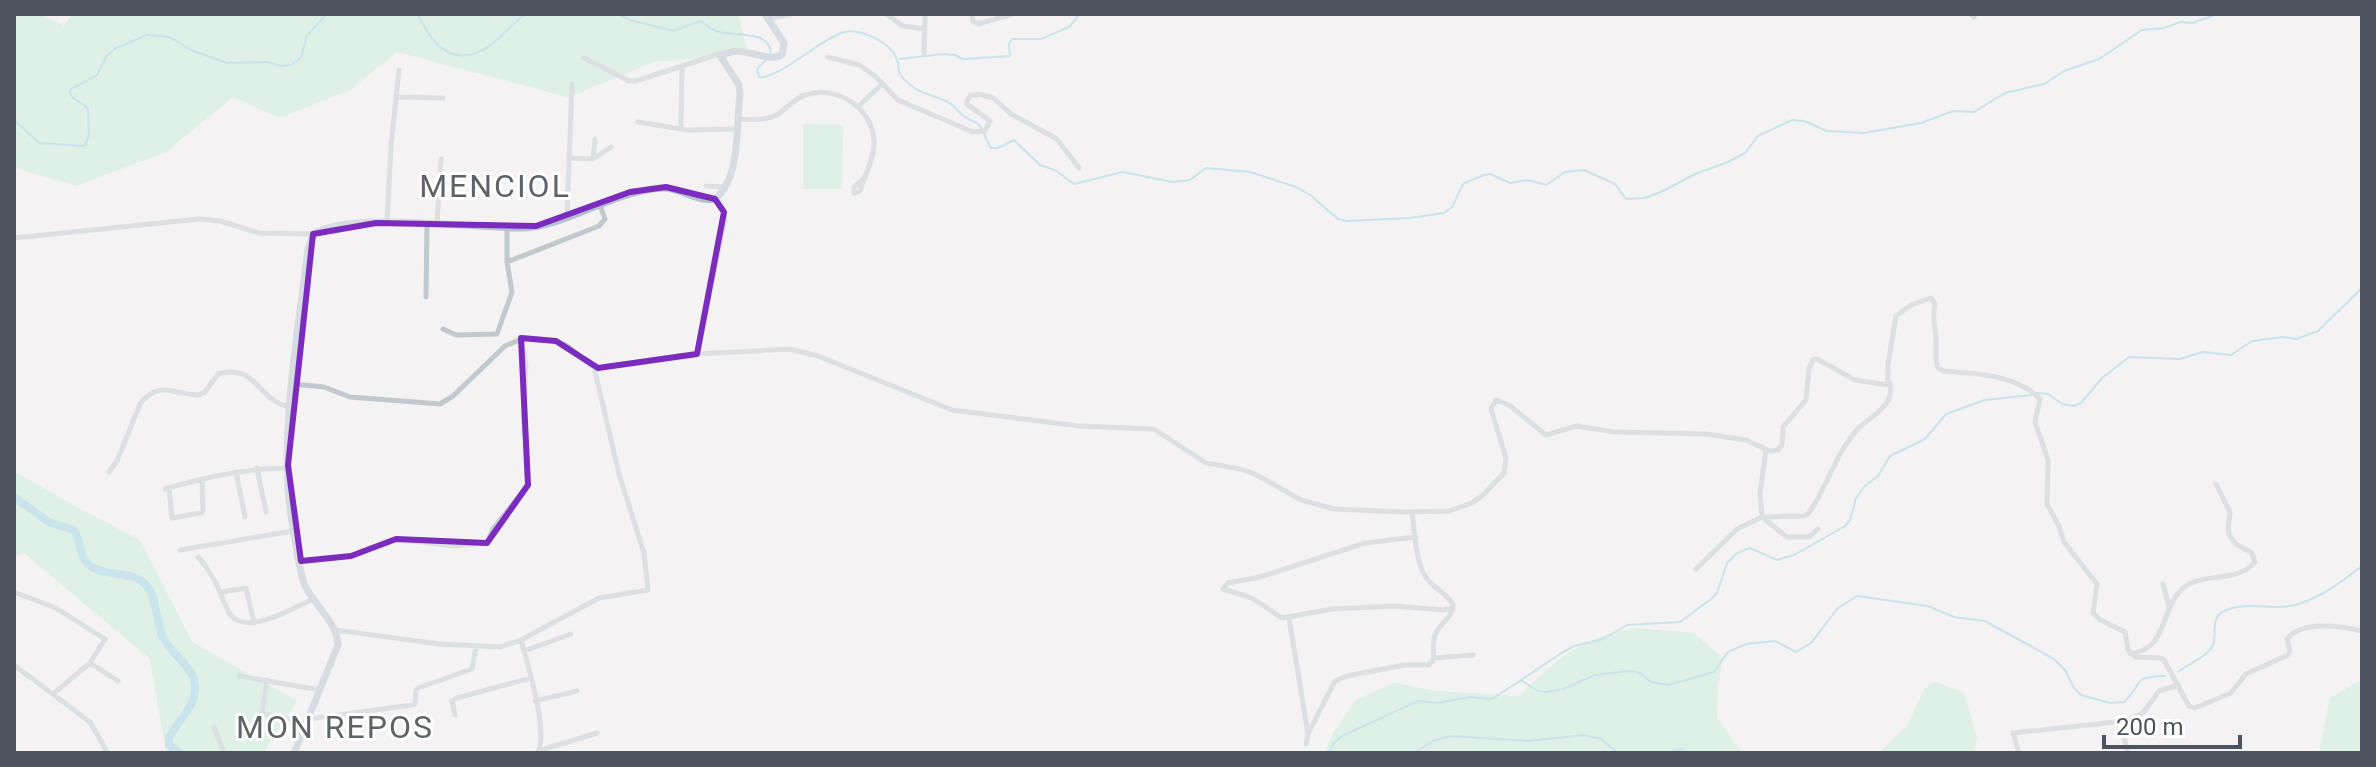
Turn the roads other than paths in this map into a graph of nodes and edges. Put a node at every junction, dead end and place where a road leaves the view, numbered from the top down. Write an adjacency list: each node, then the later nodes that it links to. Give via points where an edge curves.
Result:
1 (790, 14): 7 (street)
2 (886, 14): 8 (street)
3 (905, 14): 8 (street)
4 (925, 14): 9 (street)
5 (972, 14): 6 (street, via 981,24)
6 (1013, 14)
7 (766, 17): 10 (main road, via 785,47 782,55)
8 (903, 26): 9 (street)
9 (925, 29): 11 (street)
10 (725, 52): 14 (street); 21 (main road, via 722,60 740,88)
11 (924, 54)
12 (828, 57): 17 (street, via 859,65)
13 (584, 58): 14 (street, via 629,81)
14 (682, 66): 23 (street)
15 (399, 70): 18 (street)
16 (572, 84): 27 (street)
17 (882, 84): 20 (street); 30 (street, via 893,96 978,133 990,121 967,101 970,96 989,96 1057,139)
18 (396, 97): 19 (street); 37 (street)
19 (443, 98)
20 (859, 106): 21 (street, via 820,92 803,95 767,119); 31 (street, via 875,140)
21 (737, 119): 24 (main road)
22 (638, 122): 23 (street)
23 (681, 129): 24 (street)
24 (736, 129): 33 (main road, via 733,172)
25 (595, 139): 29 (street)
26 (611, 147): 29 (street)
27 (569, 158): 29 (street); 36 (street)
28 (441, 159): 39 (street)
29 (593, 159)
30 (1079, 168)
31 (863, 179)
32 (706, 186): 33 (street)
33 (726, 187): 34 (main road)
34 (715, 199): 35 (main road, via 666,187); 47 (street, via 725,219)
35 (599, 204): 36 (main road); 43 (street, via 605,219 599,226)
36 (567, 216): 40 (main road, via 536,226)
37 (387, 223): 38 (main road); 41 (main road, via 351,224)
38 (427, 224): 39 (main road); 44 (street)
39 (437, 224): 40 (main road)
40 (507, 227): 43 (street)
41 (313, 234): 42 (street, via 259,233 199,219); 50 (main road)
42 (14, 238)
43 (507, 262): 45 (street, via 512,292 497,334 456,335)
44 (426, 297)
45 (443, 329)
46 (522, 339): 48 (street, via 556,341); 50 (street, via 505,346 440,404 350,397); 68 (street, via 528,485 487,543 453,546 400,539 351,556)
47 (697, 354): 48 (street); 60 (street, via 790,349 952,410 1079,426 1154,429 1206,463 1255,474 1301,500 1334,509)
48 (594, 367): 81 (street, via 649,585 645,592 599,598)
49 (1890, 382): 52 (street, via 1884,386 1855,380 1813,360 1806,400 1783,427 1780,449); 62 (street, via 1888,403 1850,440 1808,514); 84 (street, via 1896,316 1931,298 1938,368 1991,375 2037,395 2041,402 2035,425 2048,460 2047,504 2062,539 2097,584 2093,613 2125,632)
50 (293, 384): 51 (main road)
51 (291, 407): 54 (main road); 55 (street, via 272,401 252,378 237,372 218,374 199,395 174,389 151,393 136,411)
52 (1766, 450): 60 (street, via 1746,440 1706,434 1577,426 1546,435 1496,400 1491,409 1506,458 1504,473 1472,503 1449,511); 62 (street)
53 (257, 468): 54 (street); 56 (street); 59 (street)
54 (288, 468): 64 (main road)
55 (109, 472)
56 (236, 472): 57 (street); 61 (street)
57 (202, 479): 57 (street, via 203,511 172,518 167,489)
58 (2216, 484): 74 (street, via 2230,512 2230,536 2252,553 2255,562 2242,572 2187,585)
59 (266, 512)
60 (1412, 512): 65 (street)
61 (245, 517)
62 (1762, 517): 63 (street, via 1787,537 1809,537); 69 (street, via 1737,529)
63 (1818, 529)
64 (293, 531): 66 (street); 68 (main road)
65 (1416, 537): 75 (street, via 1426,579); 76 (street, via 1365,543 1228,583 1223,589)
66 (180, 550)
67 (198, 557): 72 (street)
68 (301, 561): 73 (main road, via 305,586)
69 (1696, 569)
70 (2163, 584): 74 (street)
71 (14, 592): 87 (street, via 56,608 103,637)
72 (222, 592): 77 (street, via 231,616); 77 (street, via 246,588)
73 (314, 598): 77 (street); 78 (main road)
74 (2169, 606): 84 (street, via 2157,640)
75 (1453, 608): 76 (street, via 1332,609); 86 (street, via 1433,641)
76 (1289, 618): 103 (street)
77 (254, 623)
78 (336, 630): 82 (street); 94 (main road, via 337,652)
79 (2362, 631): 93 (street, via 2340,625 2293,631 2287,639 2288,655 2246,674 2234,692 2195,708)
80 (571, 634): 83 (street)
81 (521, 640): 82 (street); 83 (street)
82 (476, 647): 99 (street, via 472,669 418,688 415,704)
83 (524, 651): 90 (street)
84 (2130, 654): 93 (street, via 2162,659)
85 (1473, 655): 86 (street)
86 (1434, 659): 103 (street, via 1428,665 1404,665 1335,681)
87 (90, 663): 92 (street); 96 (street)
88 (14, 665): 96 (street)
89 (239, 676): 91 (street)
90 (531, 678): 97 (street); 98 (street, via 457,698 452,701)
91 (267, 680): 94 (street); 99 (street, via 262,713)
92 (118, 681)
93 (2179, 685): 100 (street, via 2159,691 2143,713)
94 (320, 690): 99 (main road)
95 (577, 691): 97 (street)
96 (53, 694): 106 (street, via 96,728)
97 (535, 701): 105 (street)
98 (455, 715)
99 (307, 721): 108 (main road)
100 (2120, 722): 109 (street, via 2013,733); 110 (street)
101 (214, 727): 107 (street)
102 (597, 733): 105 (street)
103 (1308, 734): 104 (street)
104 (1306, 744)
105 (538, 752)
106 (108, 753)
107 (224, 753)
108 (294, 753)
109 (2019, 753)
110 (2128, 753)

